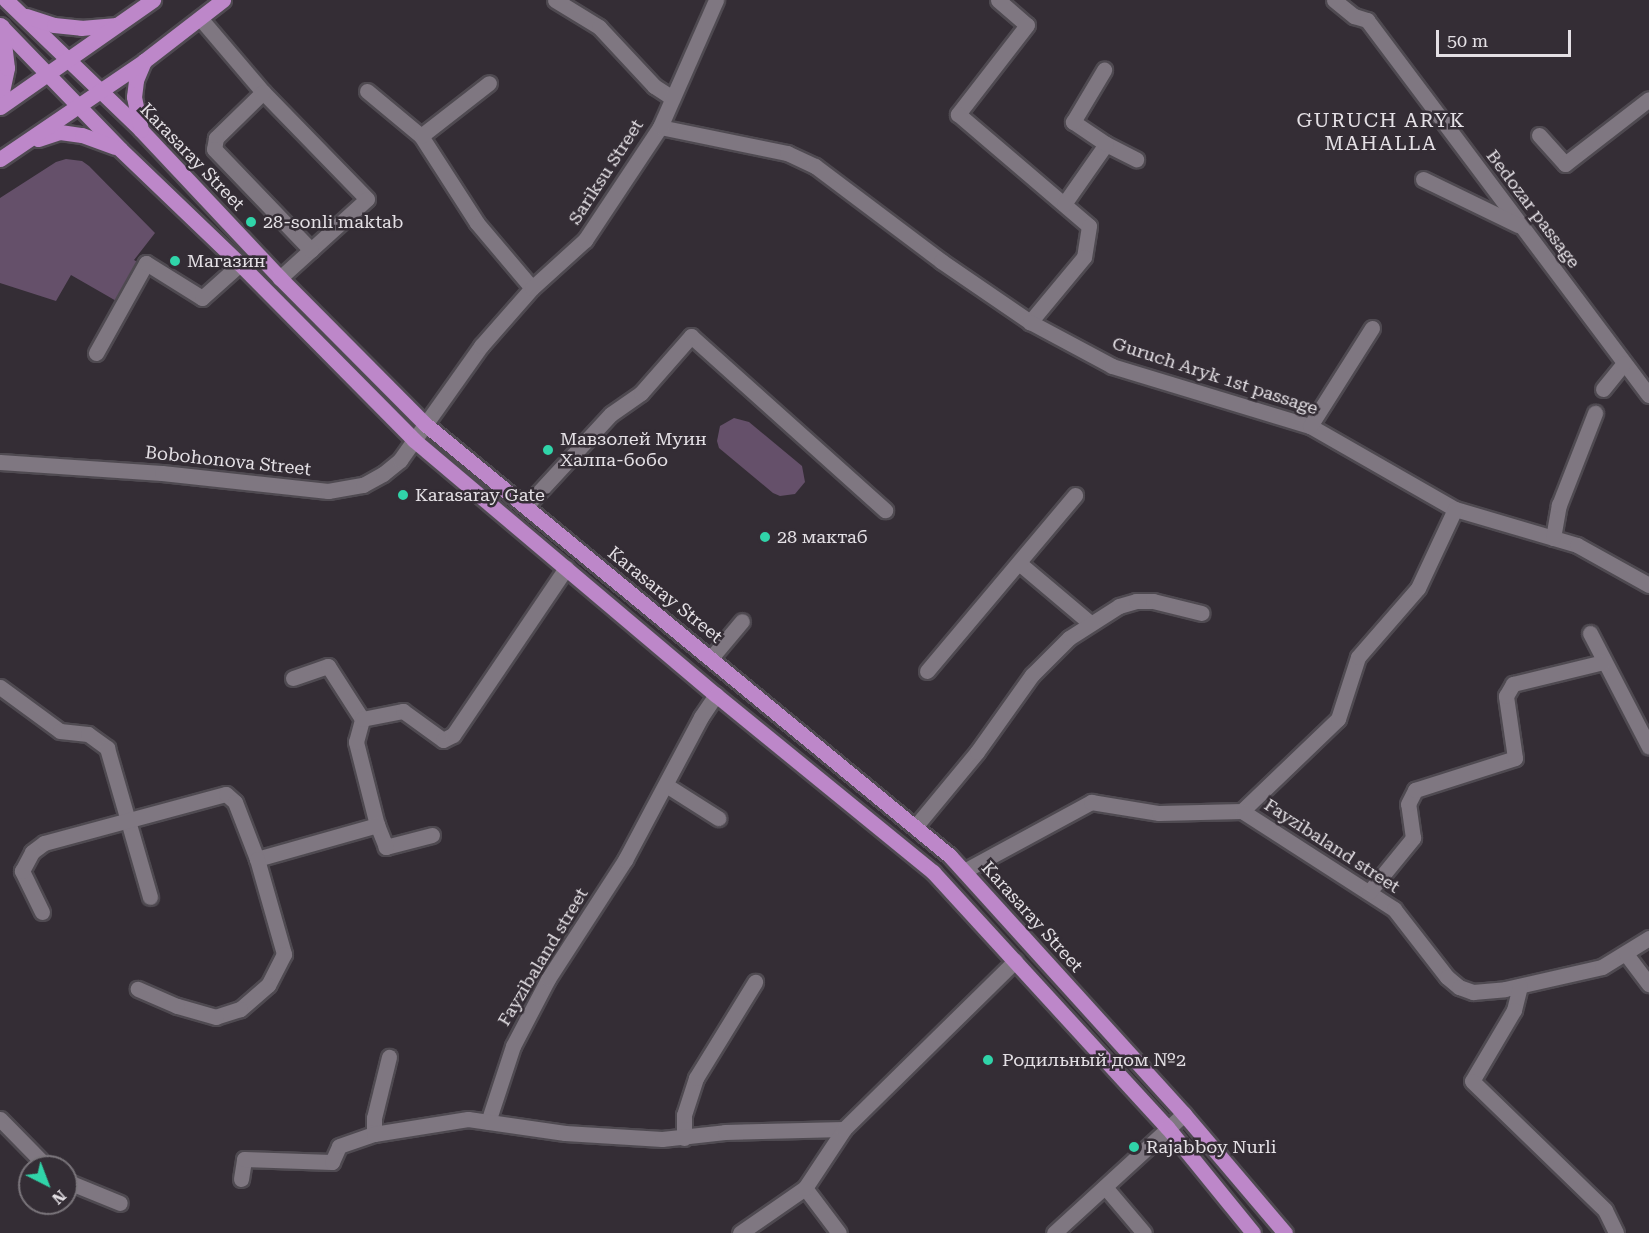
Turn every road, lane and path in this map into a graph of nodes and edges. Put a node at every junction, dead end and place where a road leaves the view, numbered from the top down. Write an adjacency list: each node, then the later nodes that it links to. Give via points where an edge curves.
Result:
1 (6, 0): 8 (main road, Karasaray Street)
2 (153, 0): 10 (main road)
3 (224, 0): 9 (main road)
4 (555, 0): 20 (street, via 599,27 654,86)
5 (716, 0): 20 (street, Sariksu Street)
6 (998, 0): 35 (street, via 1028,25 958,114)
7 (1334, 0): 36 (street, Bedozar passage, via 1354,16 1367,20)
8 (19, 13): 10 (main road, via 54,25 81,28); 12 (main road, Karasaray Street)
9 (200, 18): 13 (main road); 19 (street)
10 (117, 24): 12 (main road)
11 (1, 26): 15 (main road); 22 (main road, via 7,68)
12 (67, 60): 15 (main road); 17 (main road, Karasaray Street)
13 (144, 61): 17 (main road); 26 (main road, via 134,97)
14 (1104, 70): 30 (street, via 1073,123)
15 (48, 74): 23 (main road); 24 (main road)
16 (489, 83): 28 (street)
17 (99, 90): 23 (main road); 26 (main road, Karasaray Street)
18 (367, 91): 28 (street)
19 (263, 92): 37 (street, via 216,138 214,149); 37 (street, via 367,198)
20 (671, 98): 25 (street, Sariksu Street)
21 (1649, 99): 27 (street, via 1565,164)
22 (0, 101)
23 (78, 106): 29 (main road); 31 (main road)
24 (0, 107)
25 (660, 127): 40 (street, Sariksu Street, via 585,240); 41 (street, Guruch Aryk 1st passage, via 787,153 815,166)
26 (141, 130): 39 (main road, Karasaray Street)
27 (1539, 135)
28 (422, 136): 40 (street, via 477,223)
29 (21, 144): 31 (main road, via 60,132 82,135); 32 (main road)
30 (1106, 144): 33 (street); 35 (street)
31 (120, 149): 38 (main road)
32 (0, 159)
33 (1136, 159)
34 (1423, 179): 36 (street)
35 (1064, 204): 41 (street, via 1089,226 1084,257)
36 (1521, 226): 44 (street, Bedozar passage)
37 (311, 250): 39 (street)
38 (240, 264): 43 (street, via 201,298 147,263); 50 (main road)
39 (280, 278): 48 (main road, Karasaray Street)
40 (532, 288): 48 (street, Sariksu Street, via 481,346)
41 (1030, 322): 49 (street, Guruch Aryk 1st passage, via 1112,366)
42 (1372, 328): 49 (street)
43 (96, 353)
44 (1624, 363): 45 (street); 46 (street, Bedozar passage)
45 (1603, 389)
46 (1649, 395)
47 (1595, 413): 56 (street, via 1559,506)
48 (425, 424): 50 (street, Bobohonova Street); 53 (main road, Karasaray Street)
49 (1310, 426): 54 (street, Guruch Aryk 1st passage)
50 (414, 440): 51 (street, Bobohonova Street, via 400,460 383,474 363,485 328,491 162,473); 58 (main road)
51 (0, 462)
52 (1075, 495): 57 (street)
53 (526, 506): 55 (street, via 611,414 641,393 691,336); 64 (main road, Karasaray Street)
54 (1455, 509): 56 (street, Guruch Aryk 1st passage); 73 (street, via 1418,588 1358,657 1338,719)
55 (885, 510)
56 (1553, 538): 59 (street, Guruch Aryk 1st passage, via 1577,545)
57 (1019, 562): 62 (street); 66 (street)
58 (566, 568): 69 (main road); 70 (street, via 453,735 443,740 403,711)
59 (1649, 585)
60 (1202, 613): 62 (street, via 1153,601 1136,601)
61 (742, 621): 64 (street)
62 (1090, 623): 77 (street, via 1032,675 977,752)
63 (1590, 633): 65 (street)
64 (711, 658): 77 (main road, Karasaray Street)
65 (1603, 662): 71 (street); 81 (street, via 1513,684 1506,696 1515,758 1415,790 1408,804 1413,838)
66 (927, 671)
67 (293, 678): 70 (street, via 328,666)
68 (0, 687): 75 (street, via 60,731 88,734 107,748)
69 (716, 695): 72 (street, Fayzibaland street); 86 (main road, via 933,872)
70 (362, 719): 76 (street, via 356,742)
71 (1649, 747)
72 (666, 785): 74 (street); 94 (street, Fayzibaland street, via 625,860 548,979 513,1046)
73 (1242, 811): 80 (street, Fayzibaland street, via 1159,813 1091,802); 81 (street, Fayzibaland street)
74 (718, 818)
75 (128, 819): 79 (street, via 226,794 236,802); 82 (street); 83 (street, via 44,843 32,852 22,871)
76 (377, 825): 78 (street, via 386,847); 79 (street)
77 (915, 827): 80 (main road, Karasaray Street)
78 (432, 835)
79 (257, 859): 90 (street, via 284,954 268,985 240,1009 216,1017)
80 (964, 871): 92 (main road, Karasaray Street)
81 (1369, 892): 89 (street, Fayzibaland street, via 1394,909 1459,987 1489,992)
82 (150, 897)
83 (42, 912)
84 (1649, 938): 85 (street, Fayzibaland street)
85 (1626, 954): 88 (street); 89 (street, Fayzibaland street, via 1602,967)
86 (1015, 961): 95 (main road); 96 (street)
87 (755, 982): 98 (street, via 696,1078 684,1115)
88 (1649, 984)
89 (1520, 986): 111 (street, via 1514,1010 1472,1082 1605,1210)
90 (138, 989)
91 (389, 1057): 97 (street, via 374,1118)
92 (1184, 1114): 95 (street); 110 (main road, Karasaray Street)
93 (0, 1119): 99 (street)
94 (488, 1122): 97 (street, via 468,1119); 98 (street, via 565,1133)
95 (1167, 1128): 102 (street); 109 (main road)
96 (843, 1129): 98 (street, via 725,1132); 103 (street)
97 (374, 1134): 100 (street, via 339,1146 332,1162 244,1159)
98 (684, 1138)
99 (35, 1155)
100 (241, 1179)
101 (78, 1186): 104 (street)
102 (1105, 1187): 107 (street); 108 (street)
103 (805, 1188): 105 (street); 106 (street)
104 (120, 1203)
105 (836, 1232)
106 (740, 1233)
107 (1055, 1233)
108 (1144, 1233)
109 (1253, 1233)
110 (1285, 1233)
111 (1616, 1233)

